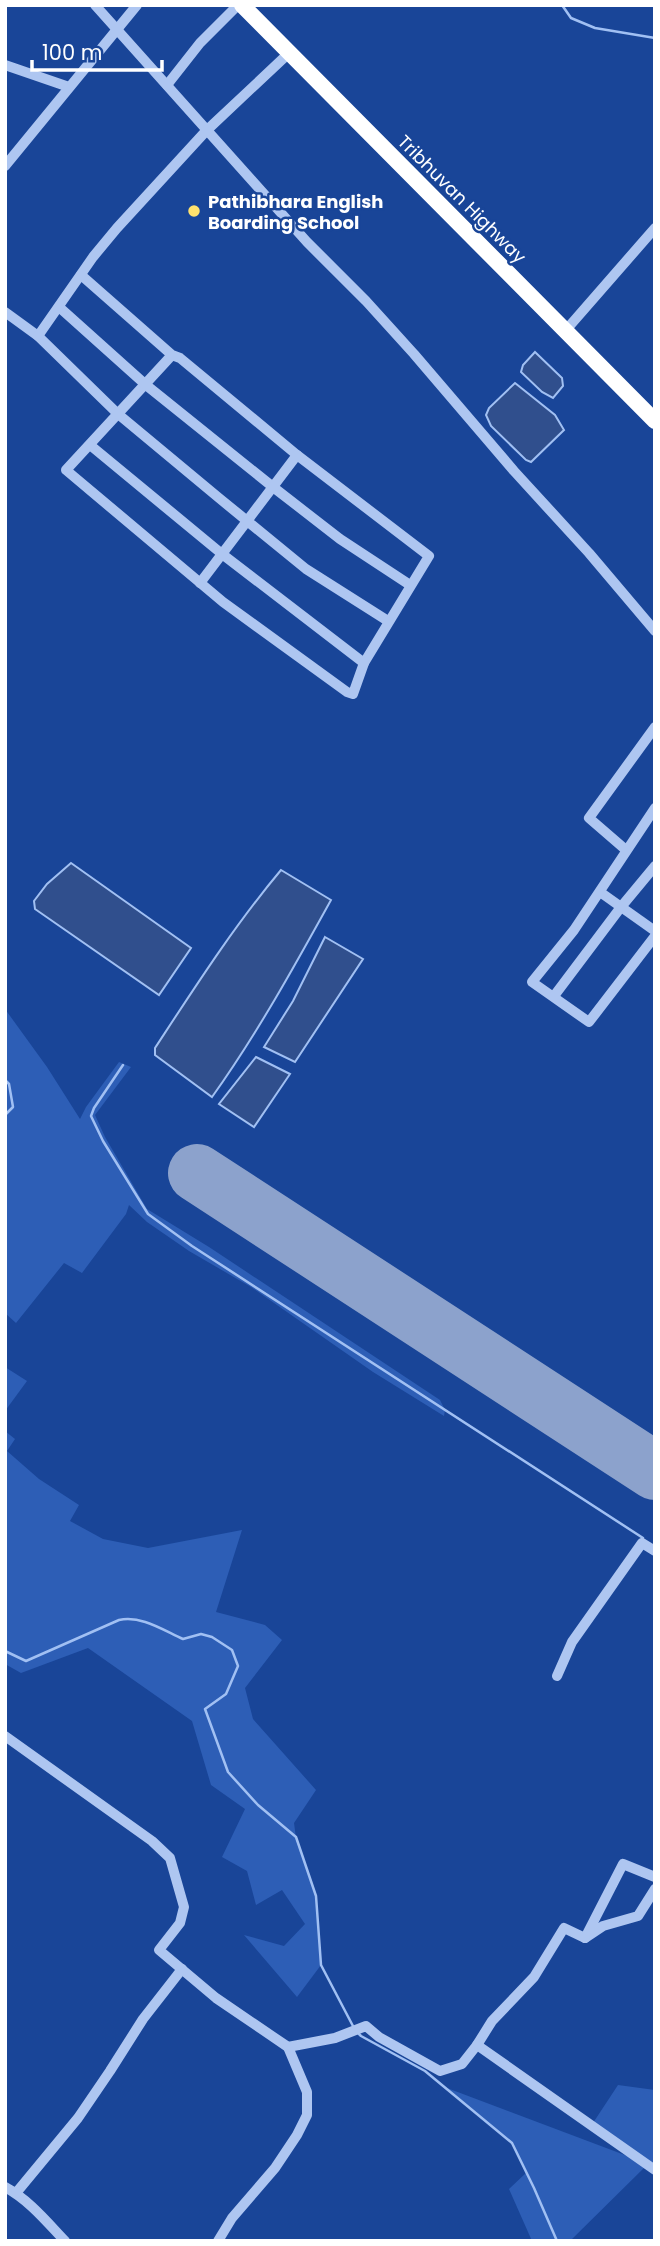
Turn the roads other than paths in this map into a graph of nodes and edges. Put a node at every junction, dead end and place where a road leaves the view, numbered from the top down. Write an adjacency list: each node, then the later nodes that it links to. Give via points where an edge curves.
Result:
1 (95, 5): 4 (street)
2 (136, 5): 4 (street)
3 (240, 5): 5 (highway, Tribhuvan Highway); 7 (street)
4 (116, 29): 7 (street); 8 (street)
5 (289, 54): 9 (street); 16 (highway, Tribhuvan Highway)
6 (5, 65): 8 (street)
7 (167, 85): 9 (street)
8 (69, 87): 10 (street)
9 (206, 131): 13 (street, via 117,228); 30 (street, via 374,310)
10 (9, 155): 11 (street)
11 (5, 166)
12 (655, 228): 16 (street)
13 (81, 275): 14 (street); 18 (street)
14 (59, 307): 17 (street); 19 (street)
15 (5, 312): 17 (street)
16 (566, 330): 21 (highway, Tribhuvan Highway)
17 (38, 336): 20 (street)
18 (172, 355): 19 (street); 23 (street)
19 (146, 385): 20 (street); 24 (street)
20 (118, 414): 22 (street); 25 (street)
21 (655, 421)
22 (90, 445): 26 (street); 27 (street, via 66,470)
23 (297, 455): 24 (street); 28 (street, via 429,556)
24 (273, 487): 25 (street); 28 (street)
25 (248, 520): 26 (street); 29 (street, via 306,569)
26 (222, 554): 27 (street); 31 (street)
27 (200, 583): 31 (street, via 347,692 353,694)
28 (410, 585): 29 (street)
29 (388, 621): 31 (street)
30 (655, 631)
31 (364, 663)
32 (655, 727): 34 (street, via 589,818)
33 (655, 808): 34 (street)
34 (626, 850): 36 (street)
35 (655, 866): 37 (street)
36 (600, 892): 37 (street); 39 (street, via 533,982)
37 (621, 906): 38 (street); 39 (street)
38 (655, 933): 39 (street, via 589,1022)
39 (554, 996)
40 (655, 1551): 41 (street, via 642,1543 572,1642)
41 (557, 1676)
42 (5, 1736): 46 (street, via 152,1840 170,1858 184,1908 180,1923 159,1950)
43 (655, 1877): 45 (street, via 623,1864)
44 (655, 1889): 45 (street, via 638,1916 603,1926)
45 (585, 1938): 47 (street, via 564,1928 534,1977 492,2021)
46 (182, 1969): 48 (street); 51 (street, via 78,2118)
47 (477, 2045): 48 (street, via 462,2064 440,2071 366,2026); 49 (street)
48 (289, 2047): 53 (street, via 307,2092 307,2115 275,2168)
49 (655, 2170)
50 (5, 2187): 51 (street)
51 (16, 2193): 52 (street)
52 (65, 2241)
53 (218, 2241)

